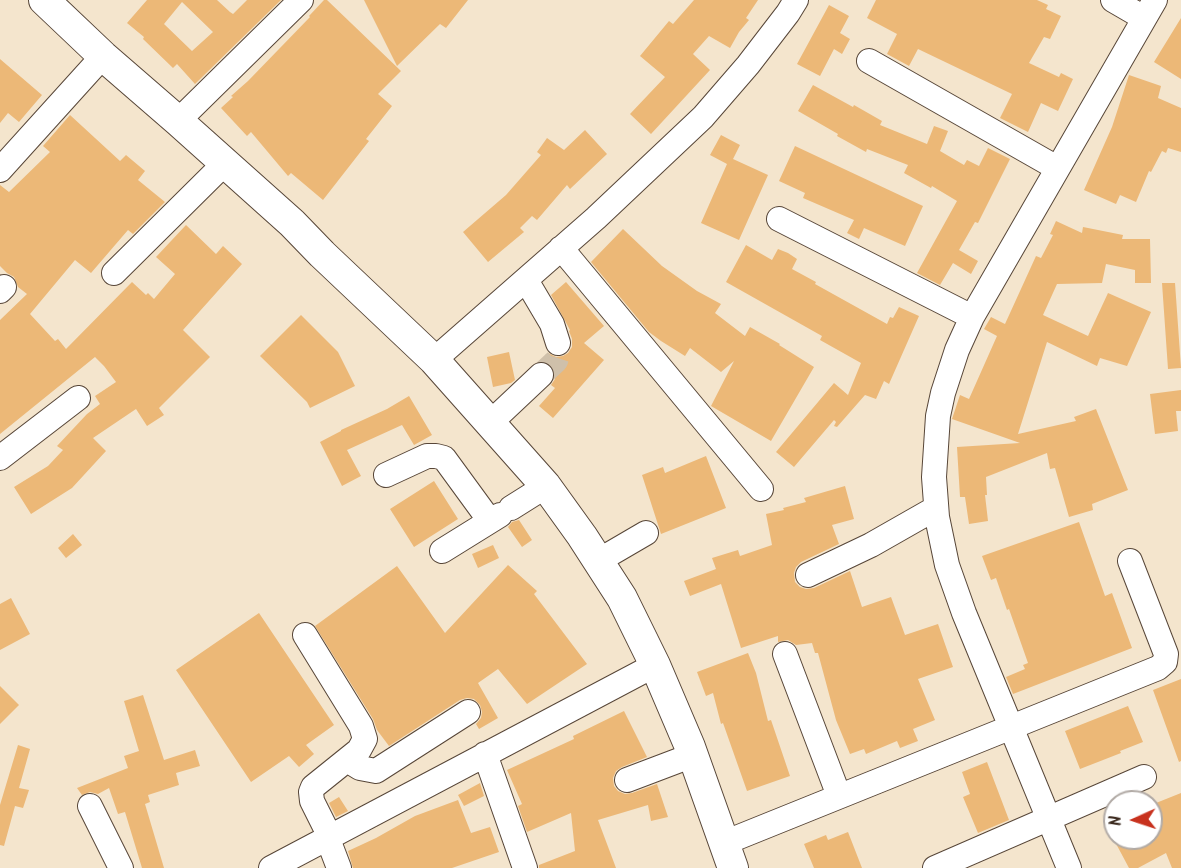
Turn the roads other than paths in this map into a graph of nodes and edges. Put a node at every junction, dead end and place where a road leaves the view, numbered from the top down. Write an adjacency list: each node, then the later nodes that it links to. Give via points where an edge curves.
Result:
1 (44, 0): 6 (main road)
2 (301, 0): 8 (street)
3 (796, 0): 13 (street, via 703,117)
4 (1113, 0): 5 (street)
5 (1149, 9): 10 (street)
6 (103, 56): 8 (main road); 11 (street)
7 (869, 61): 10 (street)
8 (178, 121): 9 (main road)
9 (225, 163): 14 (street); 18 (main road)
10 (1057, 168): 16 (street)
11 (0, 170)
12 (779, 219): 16 (street)
13 (561, 248): 15 (street); 25 (street)
14 (114, 273)
15 (526, 280): 17 (street, via 552,324); 18 (street)
16 (972, 317): 26 (street, via 957,350 938,416)
17 (558, 343)
18 (434, 360): 21 (main road)
19 (541, 375): 21 (street)
20 (78, 398): 22 (street)
21 (490, 423): 24 (main road)
22 (0, 458)
23 (386, 475): 27 (street, via 427,456 444,458)
24 (546, 486): 27 (street); 30 (main road)
25 (761, 489)
26 (936, 508): 32 (street); 37 (street, via 947,565)
27 (500, 515): 29 (street)
28 (646, 533): 30 (street)
29 (442, 551)
30 (598, 561): 35 (main road, via 622,598)
31 (1130, 561): 37 (street, via 1166,654 1165,662)
32 (808, 575)
33 (305, 635): 40 (street, via 361,726 365,739)
34 (785, 654): 43 (street)
35 (655, 665): 38 (street); 39 (main road)
36 (468, 712): 40 (street, via 376,771)
37 (1011, 726): 43 (street); 45 (street)
38 (485, 754): 46 (street); 51 (street)
39 (693, 755): 42 (street); 47 (main road)
40 (347, 760): 46 (street, via 311,792)
41 (1144, 777): 45 (street)
42 (627, 780)
43 (839, 796): 47 (street)
44 (90, 806): 48 (street)
45 (1049, 818): 52 (street); 53 (street)
46 (329, 838): 49 (street); 50 (street)
47 (728, 855)
48 (121, 868)
49 (271, 868)
50 (339, 868)
51 (525, 868)
52 (935, 868)
53 (1069, 868)

